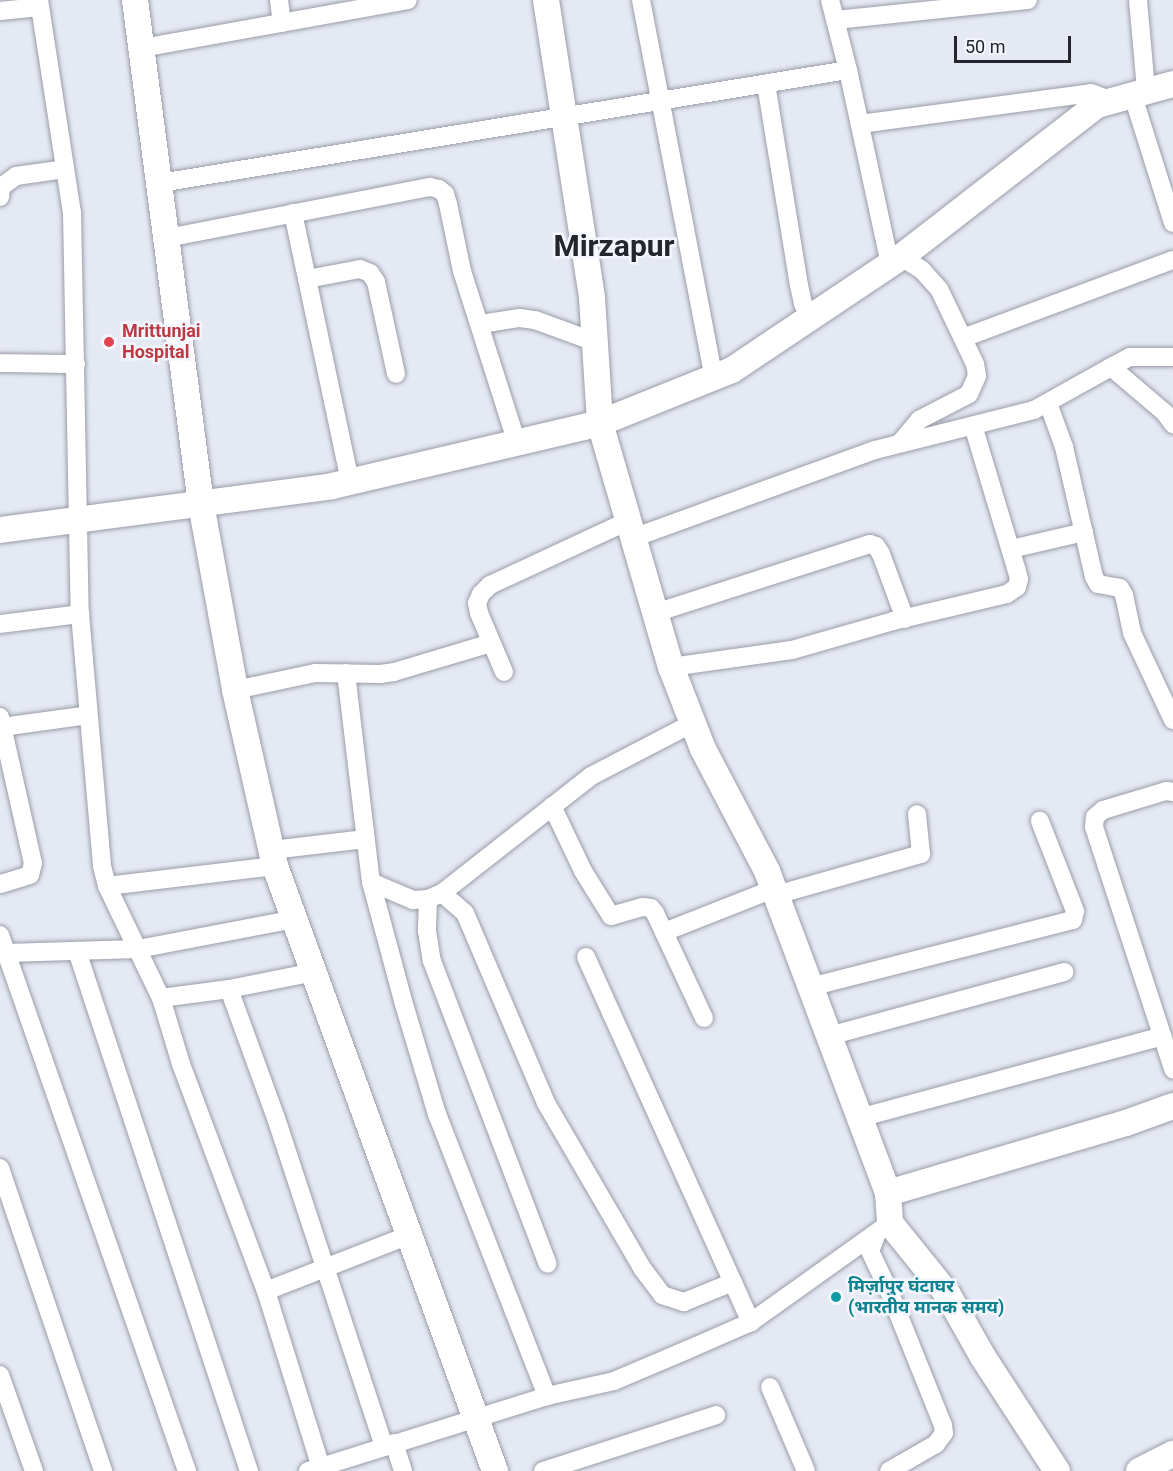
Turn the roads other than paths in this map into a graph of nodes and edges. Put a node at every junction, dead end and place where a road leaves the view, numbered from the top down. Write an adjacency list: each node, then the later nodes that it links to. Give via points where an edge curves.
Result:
1 (135, 0): 14 (street)
2 (279, 0): 13 (street)
3 (408, 0): 10 (street)
4 (546, 0): 20 (street)
5 (641, 0): 19 (street)
6 (830, 0): 12 (street)
7 (1028, 0): 12 (street)
8 (1138, 0): 18 (street)
9 (40, 4): 11 (street); 22 (street)
10 (358, 4): 13 (street)
11 (0, 11)
12 (835, 20): 15 (street)
13 (282, 23): 14 (street)
14 (142, 48): 23 (street)
15 (848, 70): 16 (street); 21 (street)
16 (766, 84): 19 (street); 31 (street, via 799,285)
17 (1173, 84): 18 (street)
18 (1129, 94): 21 (street, via 1091,93); 26 (street); 29 (street, via 1097,105)
19 (661, 101): 20 (street); 40 (street)
20 (564, 117): 23 (street); 34 (street, via 592,298)
21 (860, 124): 29 (street)
22 (65, 169): 24 (street, via 16,176 1,187); 37 (street, via 72,212)
23 (160, 183): 27 (street)
24 (0, 197)
25 (293, 213): 27 (street); 30 (street); 32 (street, via 430,187 439,189 445,194 462,271)
26 (1173, 223)
27 (167, 238): 48 (street)
28 (1173, 260): 33 (street)
29 (895, 261): 31 (street); 33 (street, via 932,279)
30 (307, 279): 39 (street, via 360,269 370,273 376,282); 47 (street)
31 (811, 318): 40 (street)
32 (480, 324): 34 (street, via 520,318 535,320); 45 (street)
33 (963, 338): 46 (street, via 975,364 975,386 969,394 919,420)
34 (595, 342): 42 (street)
35 (1173, 357): 38 (street, via 1130,357)
36 (0, 363): 37 (street)
37 (76, 364): 49 (street)
38 (1111, 367): 41 (street); 43 (street)
39 (396, 374)
40 (714, 378): 42 (street)
41 (1048, 403): 44 (street, via 1011,418); 52 (street, via 1064,447)
42 (600, 423): 45 (street); 50 (street)
43 (1173, 424)
44 (973, 426): 46 (street); 53 (street)
45 (517, 443): 47 (street)
46 (900, 443): 50 (street)
47 (350, 482): 48 (street)
48 (201, 504): 49 (street); 62 (street)
49 (80, 519): 51 (street); 55 (street)
50 (631, 529): 54 (street); 58 (street, via 490,585 477,603)
51 (0, 530)
52 (1084, 532): 53 (street); 64 (street, via 1094,577 1098,584 1120,588 1124,595 1132,633)
53 (1011, 549): 56 (street, via 1019,579 1017,587 1007,594)
54 (656, 613): 56 (street, via 870,544 881,554); 59 (street)
55 (80, 614): 57 (street); 63 (street)
56 (905, 619): 59 (street, via 792,650)
57 (0, 624)
58 (491, 643): 60 (street); 61 (street, via 394,672)
59 (671, 667): 66 (street)
60 (504, 672)
61 (346, 673): 62 (street, via 315,673); 71 (street)
62 (235, 690): 72 (street)
63 (88, 715): 65 (street); 75 (street, via 99,843)
64 (1173, 720)
65 (1, 722): 74 (street, via 33,863 30,875)
66 (693, 723): 68 (street, via 591,776); 76 (street)
67 (1173, 792): 92 (street, via 1103,810 1095,816 1094,827)
68 (552, 806): 77 (street); 79 (street, via 583,871 611,916 651,908)
69 (916, 814): 76 (street, via 921,854)
70 (1040, 820): 87 (street, via 1075,912 1073,920)
71 (365, 839): 72 (street); 73 (street)
72 (274, 858): 75 (street); 78 (street)
73 (372, 882): 77 (street, via 413,900); 107 (street, via 437,1114)
74 (0, 884)
75 (107, 886): 81 (street)
76 (774, 892): 79 (street); 87 (street)
77 (435, 896): 100 (street, via 427,931 432,961); 102 (street, via 465,913 546,1103 642,1268 662,1295 684,1302)
78 (295, 919): 81 (street); 85 (street)
79 (664, 932): 90 (street)
80 (0, 935): 84 (street)
81 (138, 949): 82 (street); 89 (street)
82 (77, 951): 84 (street); 116 (street)
83 (586, 957): 102 (street)
84 (5, 960): 115 (street)
85 (315, 972): 88 (street); 99 (street)
86 (1064, 972): 91 (street)
87 (810, 987): 91 (street)
88 (229, 989): 89 (street); 101 (street)
89 (162, 998): 103 (street, via 181,1064)
90 (704, 1017)
91 (829, 1036): 95 (street)
92 (1162, 1036): 93 (street); 95 (street)
93 (1173, 1069)
94 (1173, 1106): 97 (street)
95 (859, 1118): 97 (street)
96 (0, 1168): 114 (street)
97 (888, 1194): 98 (street)
98 (883, 1228): 104 (street); 121 (street, via 870,1251 944,1433 936,1444); 122 (street, via 948,1295 982,1357)
99 (411, 1234): 101 (street); 109 (street)
100 (548, 1264)
101 (325, 1268): 103 (street); 110 (street)
102 (734, 1282): 104 (street)
103 (266, 1291): 112 (street)
104 (751, 1322): 107 (street, via 614,1381)
105 (0, 1375): 113 (street)
106 (770, 1387): 120 (street)
107 (547, 1396): 109 (street)
108 (716, 1415): 119 (street)
109 (478, 1419): 110 (street); 118 (street)
110 (389, 1445): 112 (street); 117 (street)
111 (1173, 1454): 123 (street)
112 (317, 1470)
113 (34, 1471)
114 (103, 1471)
115 (187, 1471)
116 (249, 1471)
117 (403, 1471)
118 (495, 1471)
119 (543, 1471)
120 (806, 1471)
121 (890, 1471)
122 (1057, 1471)
123 (1139, 1471)

